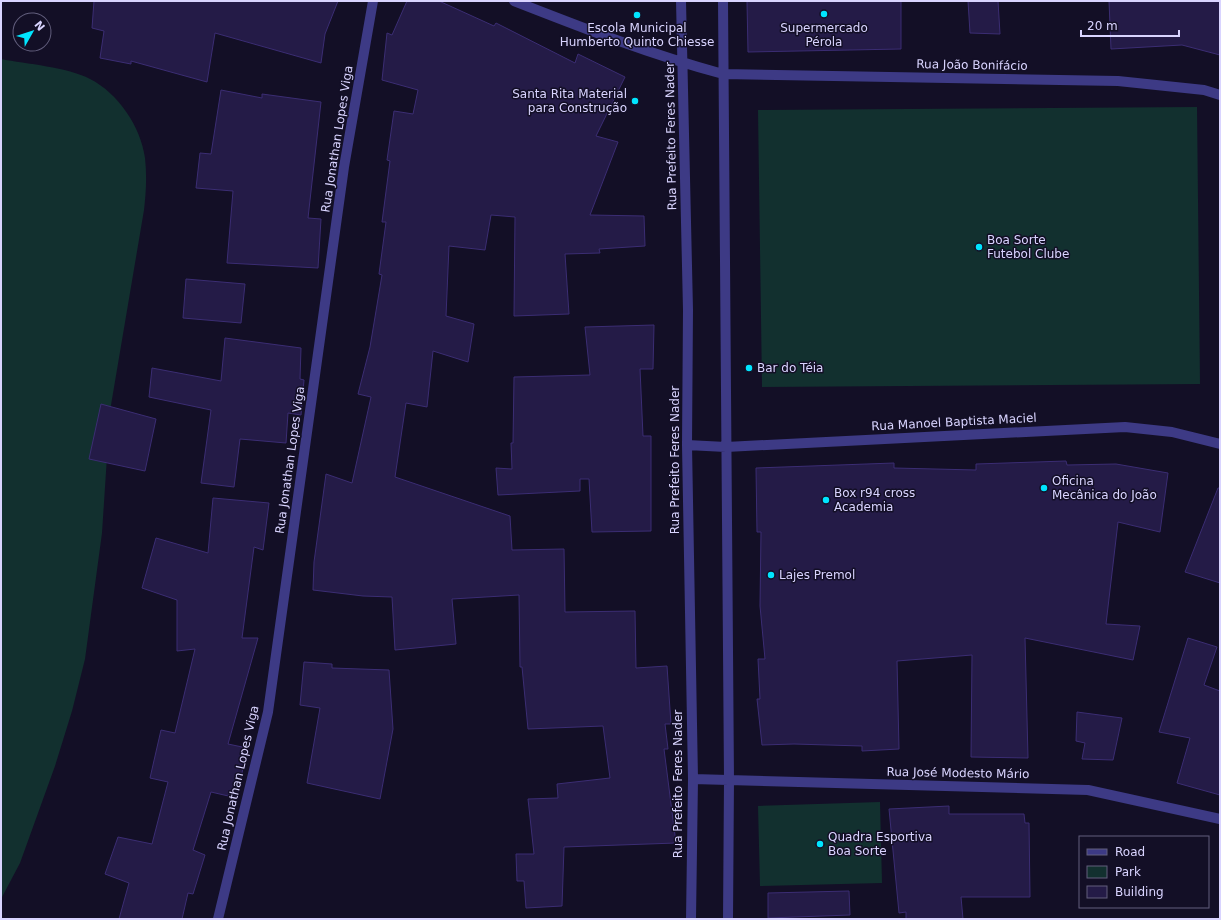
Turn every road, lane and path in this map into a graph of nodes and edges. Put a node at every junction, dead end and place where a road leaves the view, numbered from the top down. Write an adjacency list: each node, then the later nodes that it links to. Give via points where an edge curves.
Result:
1 (374, 1): 14 (street, Rua Jonathan Lopes Viga, via 344,167 268,712)
2 (514, 1): 5 (street, Rua João Bonifácio)
3 (681, 1): 5 (street, Rua Prefeito Feres Nader)
4 (723, 1): 6 (street)
5 (682, 63): 6 (street, Rua João Bonifácio); 9 (street, Rua Prefeito Feres Nader, via 688,310)
6 (723, 74): 7 (street, Rua João Bonifácio, via 1118,81 1204,90); 10 (street)
7 (1220, 95)
8 (1220, 444): 10 (street, Rua Manoel Baptista Maciel, via 1172,432 1125,427)
9 (687, 445): 10 (street, Rua Manoel Baptista Maciel); 11 (street, Rua Prefeito Feres Nader)
10 (726, 447): 12 (street)
11 (693, 779): 12 (street, Rua José Modesto Mário); 15 (street, Rua Prefeito Feres Nader)
12 (729, 780): 13 (street, Rua José Modesto Mário, via 1088,790); 16 (street)
13 (1220, 819)
14 (218, 919)
15 (691, 919)
16 (728, 919)

